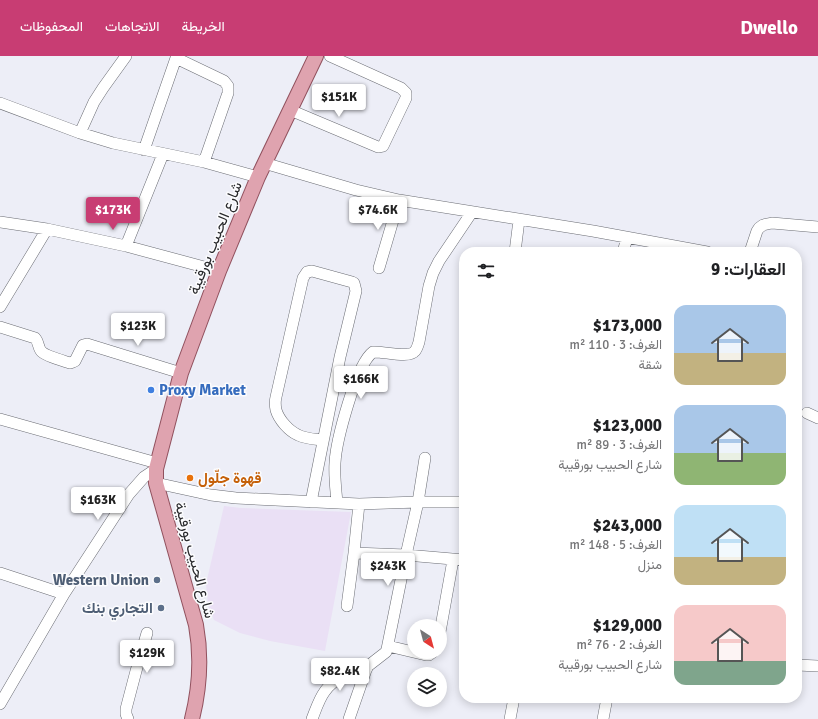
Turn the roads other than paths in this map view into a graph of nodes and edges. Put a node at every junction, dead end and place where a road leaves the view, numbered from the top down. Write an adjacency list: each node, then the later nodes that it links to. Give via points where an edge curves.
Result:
1 (126, 56): 7 (street, via 94,102)
2 (316, 56): 6 (main road, شارع الحبيب بورقيبة)
3 (330, 56): 6 (street, via 406,92 406,98 383,146 378,148)
4 (174, 57): 8 (street); 10 (street, via 224,81 228,86 228,93)
5 (0, 103): 7 (street)
6 (290, 110): 11 (main road, شارع الحبيب بورقيبة)
7 (80, 132): 8 (street)
8 (144, 150): 9 (street)
9 (163, 154): 10 (street); 20 (street)
10 (204, 162): 12 (street)
11 (264, 163): 12 (main road, شارع الحبيب بورقيبة); 13 (street)
12 (258, 177): 26 (main road, شارع الحبيب بورقيبة)
13 (399, 200): 14 (street); 25 (street)
14 (472, 212): 15 (street); 39 (street, via 433,273 419,342 414,353 408,355 373,352 362,368 351,395 336,456)
15 (519, 220): 19 (street); 21 (street)
16 (0, 222): 18 (street)
17 (818, 227): 24 (street, via 772,223 763,225 757,231)
18 (47, 229): 20 (street); 27 (street)
19 (627, 238): 22 (street); 23 (street)
20 (126, 246): 26 (street)
21 (516, 247)
22 (624, 247)
23 (678, 247)
24 (752, 247)
25 (379, 268)
26 (219, 271): 29 (main road, شارع الحبيب بورقيبة)
27 (0, 307)
28 (0, 327): 29 (street, via 37,339 43,354 70,363 74,361 84,344)
29 (181, 372): 35 (main road, شارع الحبيب بورقيبة)
30 (807, 413): 31 (street)
31 (818, 418)
32 (0, 419): 35 (street)
33 (323, 440): 33 (street, via 356,287 352,282 308,271 301,285 275,408 281,420 296,434); 36 (street)
34 (425, 458): 37 (street)
35 (156, 471): 36 (street, via 211,495); 45 (street, via 144,477 129,494); 58 (main road, شارع الحبيب بورقيبة, via 200,649 199,686)
36 (311, 502): 39 (street)
37 (418, 502): 38 (street); 40 (street); 42 (street)
38 (459, 502)
39 (337, 503): 40 (street)
40 (359, 504): 41 (street)
41 (354, 553): 42 (street); 46 (street)
42 (406, 555): 43 (street); 49 (street)
43 (459, 560): 47 (street)
44 (0, 573): 45 (street)
45 (64, 594): 56 (street)
46 (346, 606)
47 (443, 619)
48 (148, 633): 57 (street, via 126,709)
49 (388, 646): 50 (street); 52 (street, via 386,652)
50 (407, 650)
51 (802, 665): 53 (street)
52 (368, 666): 59 (street, via 347,674 329,686 322,695); 60 (street)
53 (818, 666)
54 (513, 703): 61 (street)
55 (606, 703): 62 (street)
56 (0, 704)
57 (128, 719)
58 (192, 719)
59 (312, 719)
60 (349, 719)
61 (510, 719)
62 (603, 719)

